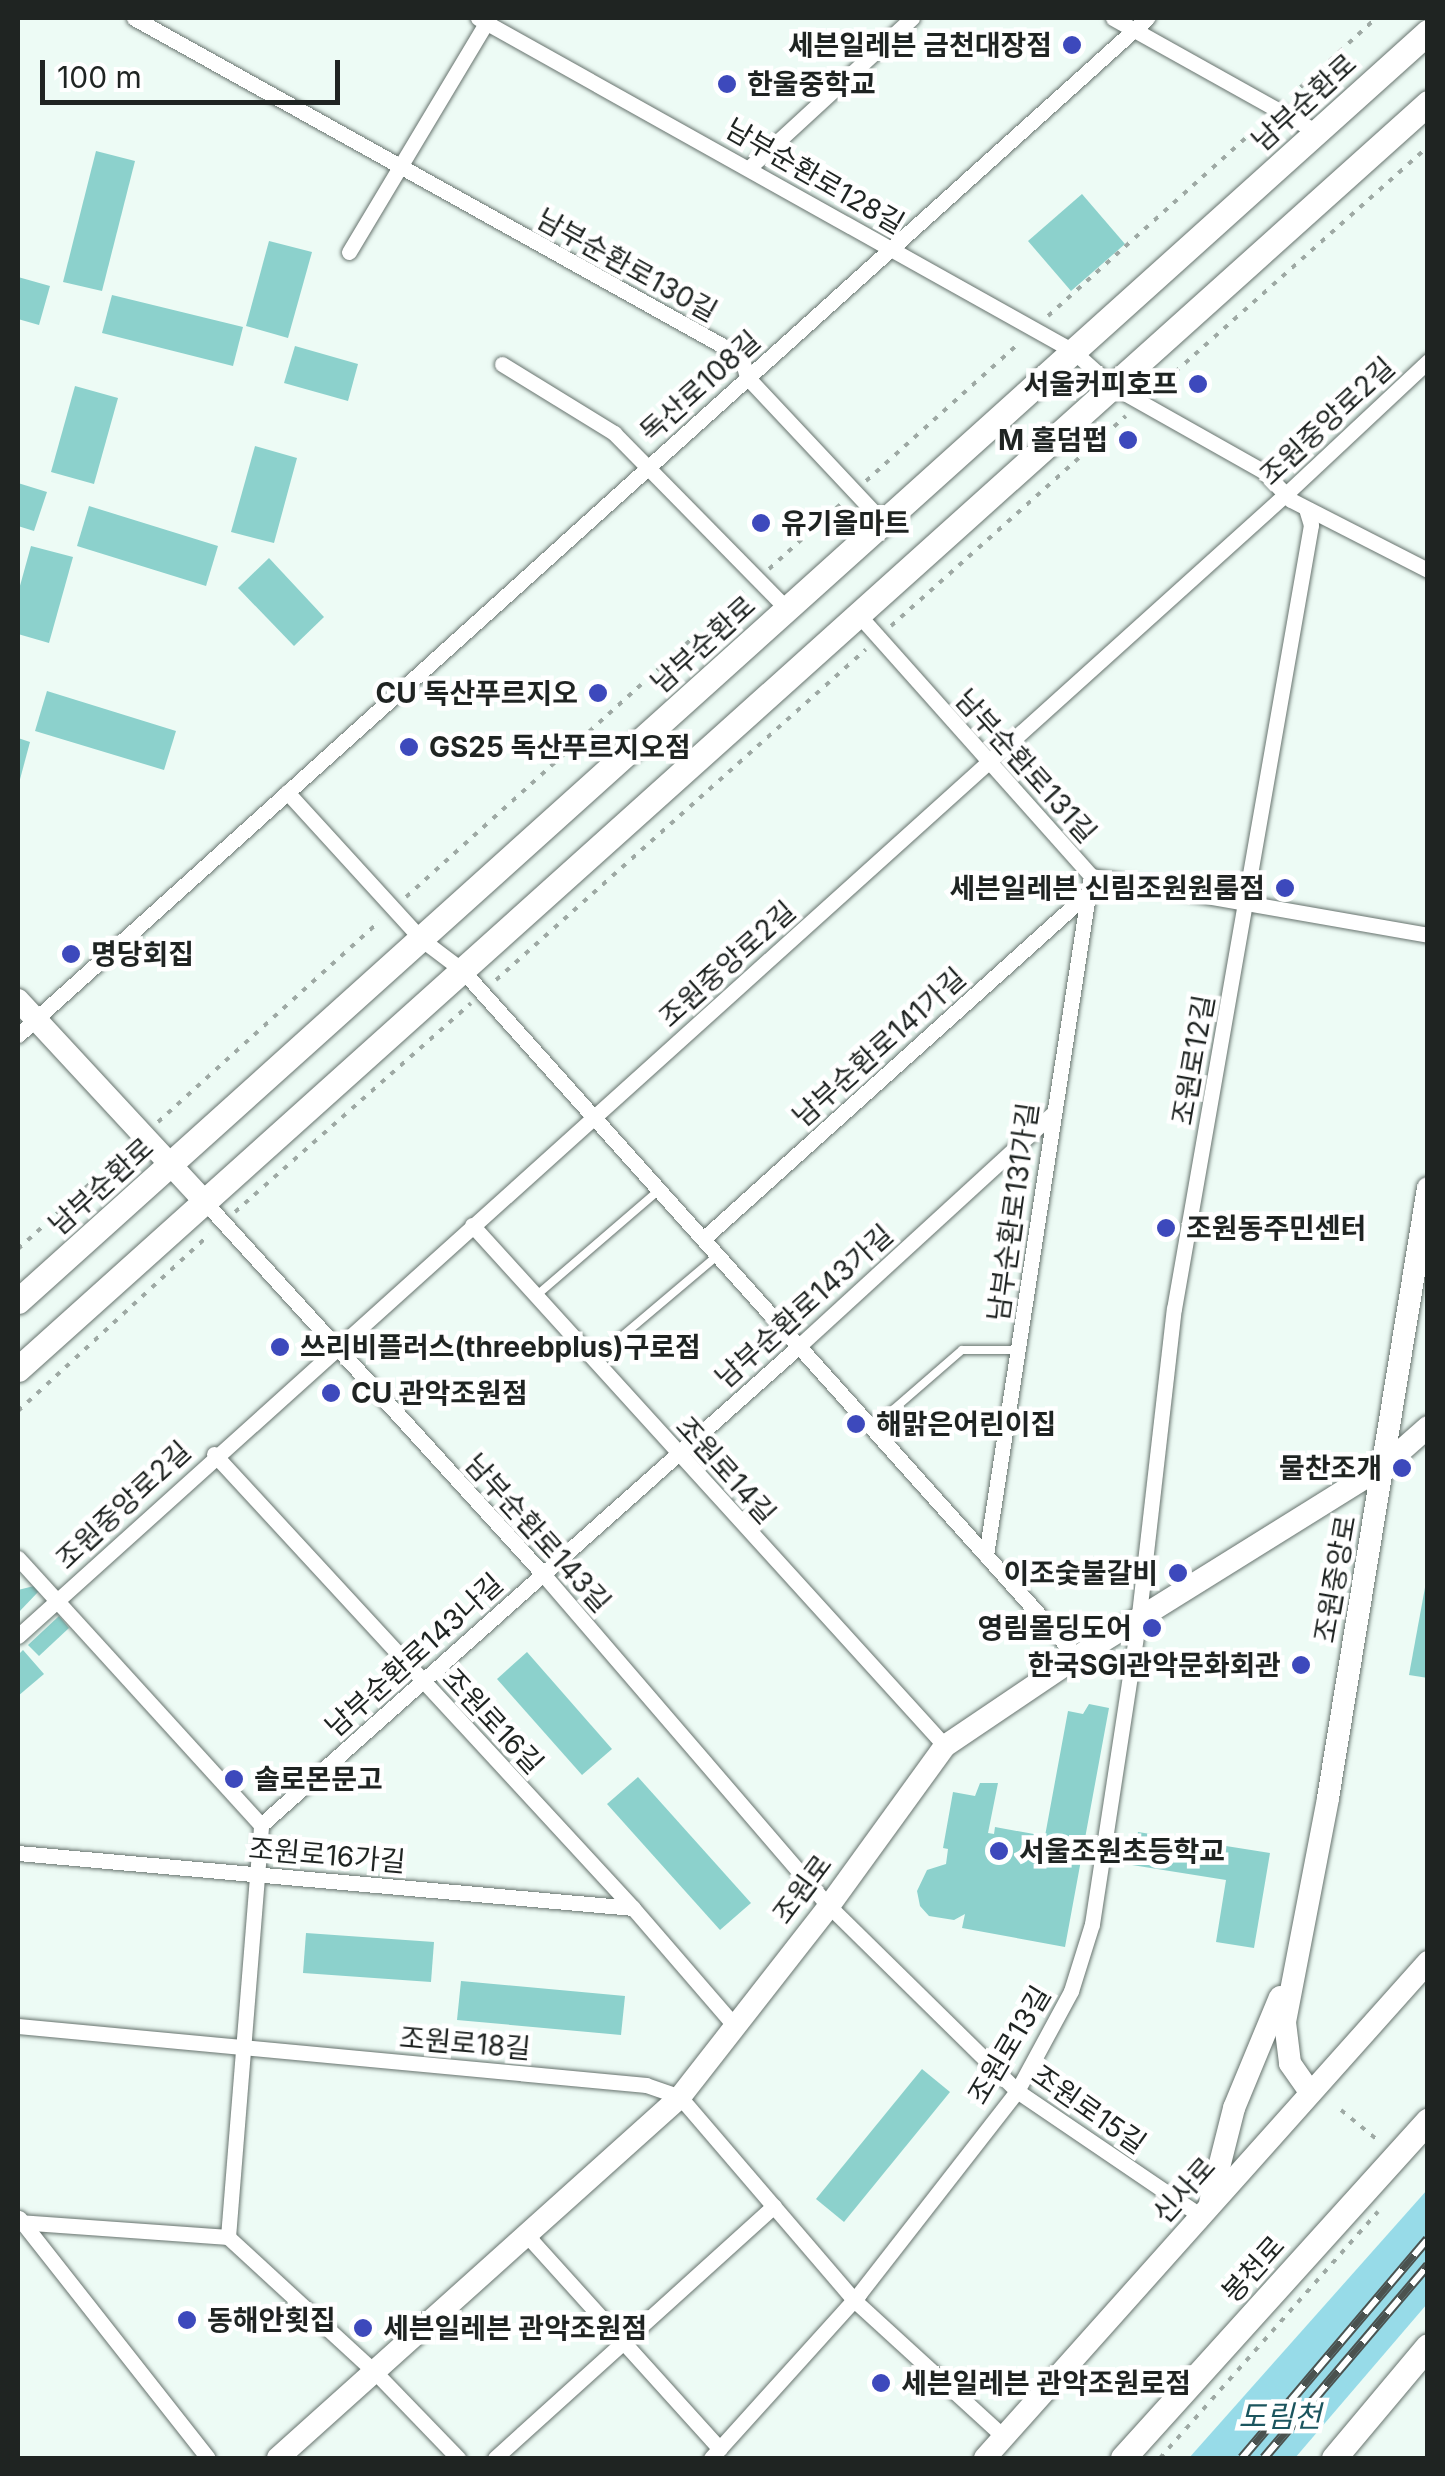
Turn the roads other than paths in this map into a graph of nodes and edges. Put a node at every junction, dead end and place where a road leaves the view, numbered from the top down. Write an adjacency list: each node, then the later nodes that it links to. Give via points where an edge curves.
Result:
1 (134, 18): 11 (street, 남부순환로130길)
2 (912, 18): 10 (street)
3 (1113, 18): 6 (street)
4 (1147, 18): 6 (street, 독산로108길)
5 (484, 19): 10 (street, 남부순환로128길); 11 (street, 남부순환로128길)
6 (1134, 29): 9 (street); 12 (street, 독산로108길)
7 (1428, 32): 9 (main road, 남부순환로)
8 (1428, 103): 18 (main road)
9 (1316, 132): 14 (main road, 남부순환로)
10 (750, 167): 12 (street, 남부순환로128길)
11 (400, 170): 13 (street); 17 (street, 남부순환로130길, via 741,356)
12 (891, 248): 14 (street, 남부순환로128길); 17 (street, 독산로108길)
13 (350, 252)
14 (1073, 351): 18 (street, 남부순환로128길); 22 (main road, 남부순환로)
15 (1428, 361): 20 (street, 조원중앙로2길)
16 (502, 364): 19 (street, via 614,432)
17 (747, 378): 19 (street, 독산로108길); 22 (street, 남부순환로130길)
18 (1112, 386): 20 (street, 남부순환로128길, via 1262,471); 25 (main road)
19 (650, 465): 24 (street); 27 (street, 독산로108길)
20 (1286, 494): 21 (street, 남부순환로128길); 26 (street, 조원중앙로2길)
21 (1306, 509): 23 (street, 남부순환로128길); 29 (street, 조원로12길, via 1311,526)
22 (884, 522): 24 (main road, 남부순환로)
23 (1428, 570)
24 (786, 609): 31 (main road, 남부순환로)
25 (857, 613): 26 (street, 남부순환로131길); 32 (main road)
26 (988, 761): 28 (street, 남부순환로131길); 37 (street, 조원중앙로2길)
27 (286, 792): 31 (street); 34 (street, 독산로108길)
28 (1089, 885): 29 (street, 남부순환로131길); 36 (street, 남부순환로131가길); 43 (street, 남부순환로141가길)
29 (1245, 906): 30 (street, 남부순환로131길); 61 (street, 조원로12길, via 1174,1310)
30 (1428, 935)
31 (421, 939): 32 (street); 38 (main road, 남부순환로)
32 (462, 970): 37 (street); 41 (main road)
33 (18, 1000): 34 (street)
34 (36, 1018): 35 (street, 독산로108길); 38 (street)
35 (18, 1034)
36 (1052, 1114): 48 (street, 남부순환로143가길); 49 (street, 남부순환로131가길)
37 (595, 1118): 40 (street); 42 (street, 조원중앙로2길)
38 (171, 1164): 41 (street); 46 (main road, 남부순환로)
39 (1428, 1188): 56 (street, 조원중앙로)
40 (659, 1190): 43 (street); 45 (lane)
41 (204, 1200): 47 (street, 남부순환로143길); 51 (main road)
42 (472, 1225): 45 (street, 조원로14길); 47 (street, 조원중앙로2길)
43 (703, 1239): 44 (street)
44 (718, 1255): 48 (street); 50 (lane)
45 (536, 1296): 50 (street, 조원로14길)
46 (18, 1301)
47 (335, 1346): 55 (street, 조원중앙로2길); 59 (street, 남부순환로143길)
48 (799, 1346): 53 (street); 54 (street, 남부순환로143가길)
49 (1018, 1350): 53 (lane, via 962,1350); 57 (street, 남부순환로131가길)
50 (593, 1360): 54 (street, 조원로14길)
51 (18, 1369)
52 (1428, 1427): 56 (street, 조원로)
53 (872, 1428): 57 (street)
54 (676, 1453): 59 (street, 남부순환로143가길); 65 (street, 조원로14길)
55 (214, 1454): 60 (street, 조원중앙로2길); 64 (street, 조원로16길)
56 (1385, 1465): 61 (street, 조원로); 72 (street, 조원중앙로)
57 (986, 1555): 63 (street)
58 (18, 1558): 60 (street)
59 (543, 1574): 64 (street, 남부순환로143나길); 69 (street, 남부순환로143길)
60 (57, 1601): 62 (street, 조원중앙로2길); 66 (street)
61 (1138, 1623): 63 (street, 조원로); 76 (street, 조원로13길, via 1092,1924 1070,1991)
62 (18, 1636)
63 (1077, 1657): 65 (street, 조원로)
64 (421, 1679): 66 (street, 남부순환로143나길); 70 (street, 조원로16길)
65 (945, 1746): 69 (street, 조원로)
66 (261, 1826): 68 (street)
67 (18, 1852): 68 (street, 조원로16가길)
68 (260, 1874): 70 (street, 조원로16가길); 75 (street)
69 (829, 1906): 73 (street, 조원로); 76 (street, 조원로15길)
70 (633, 1908): 73 (street, 조원로16길)
71 (1428, 1962): 77 (street, 신사로)
72 (1294, 1967): 77 (street, 조원중앙로, via 1286,2044); 81 (street, via 1234,2108)
73 (733, 2024): 78 (street, 조원로)
74 (18, 2026): 75 (street, 조원로18길)
75 (244, 2047): 78 (street, 조원로18길, via 646,2085); 83 (street)
76 (1017, 2091): 81 (street, 조원로15길); 85 (street, 조원로13길)
77 (1310, 2092): 81 (street, 신사로)
78 (680, 2097): 80 (street); 84 (street, 조원로)
79 (1428, 2120): 96 (main road, 봉천로, bridge)
80 (774, 2206): 85 (street); 86 (street)
81 (1205, 2211): 89 (street, 신사로)
82 (18, 2219): 83 (street); 91 (street)
83 (228, 2237): 88 (street)
84 (524, 2238): 86 (street); 88 (street, 조원로)
85 (854, 2300): 89 (street); 90 (street, 조원로13길)
86 (624, 2343): 90 (street); 94 (street)
87 (1428, 2346): 97 (main road)
88 (375, 2372): 92 (street, 조원로); 93 (street)
89 (1004, 2437): 95 (street, 신사로)
90 (716, 2454)
91 (208, 2458)
92 (278, 2458)
93 (458, 2458)
94 (495, 2458)
95 (985, 2458)
96 (1123, 2458)
97 (1334, 2458)

